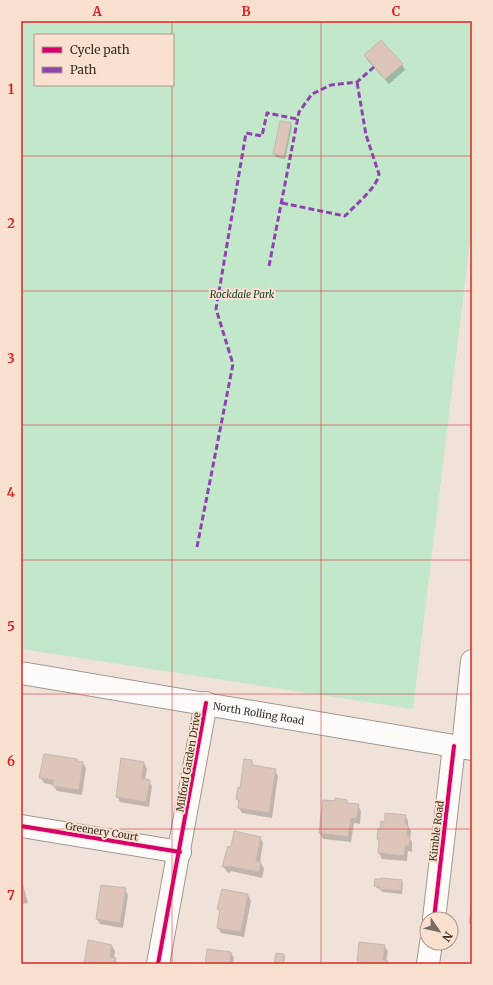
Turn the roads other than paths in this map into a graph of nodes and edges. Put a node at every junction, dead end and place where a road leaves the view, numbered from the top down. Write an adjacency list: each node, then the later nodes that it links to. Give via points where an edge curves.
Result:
1 (472, 661): 4 (street, Kimble Road)
2 (21, 673): 3 (street, North Rolling Road)
3 (206, 703): 4 (street, North Rolling Road); 6 (street, Milford Garden Drive)
4 (463, 747): 7 (street, Kimble Road)
5 (21, 826): 6 (street, Greenery Court)
6 (180, 852): 9 (street, Milford Garden Drive)
7 (435, 911)
8 (430, 951): 10 (street)
9 (158, 964)
10 (428, 964)

